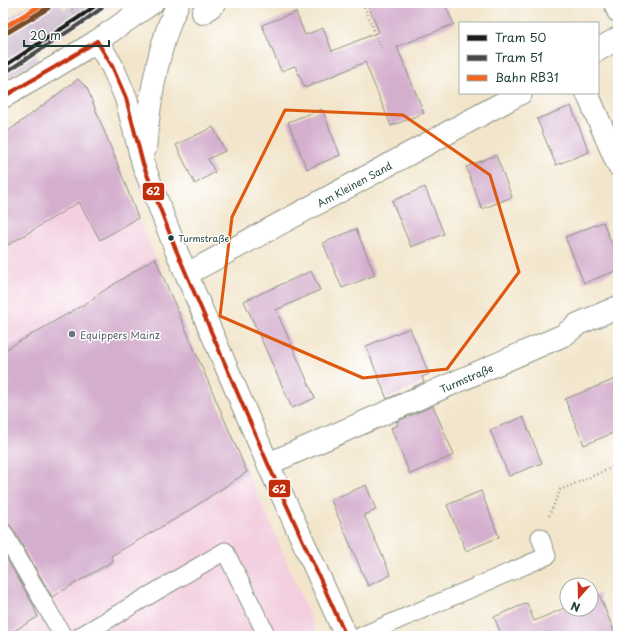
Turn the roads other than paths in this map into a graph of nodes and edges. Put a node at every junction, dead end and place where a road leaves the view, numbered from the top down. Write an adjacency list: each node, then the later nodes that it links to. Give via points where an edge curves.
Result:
1 (152, 3): 6 (street)
2 (178, 3): 11 (street, via 152,90)
3 (615, 3): 4 (street)
4 (618, 11)
5 (618, 38): 7 (street)
6 (97, 41): 10 (street); 11 (street, via 112,66 126,98)
7 (599, 49)
8 (519, 94): 13 (street, Am Kleinen Sand)
9 (587, 94): 12 (street)
10 (3, 97)
11 (143, 164): 13 (street)
12 (618, 165)
13 (187, 274): 15 (street)
14 (618, 307): 15 (street, Turmstraße, via 578,324 564,335)
15 (268, 464): 21 (street)
16 (3, 532): 18 (lane)
17 (540, 538): 22 (lane, via 548,556)
18 (62, 636)
19 (80, 636): 20 (lane, via 225,551)
20 (267, 636)
21 (346, 636)
22 (361, 636)

